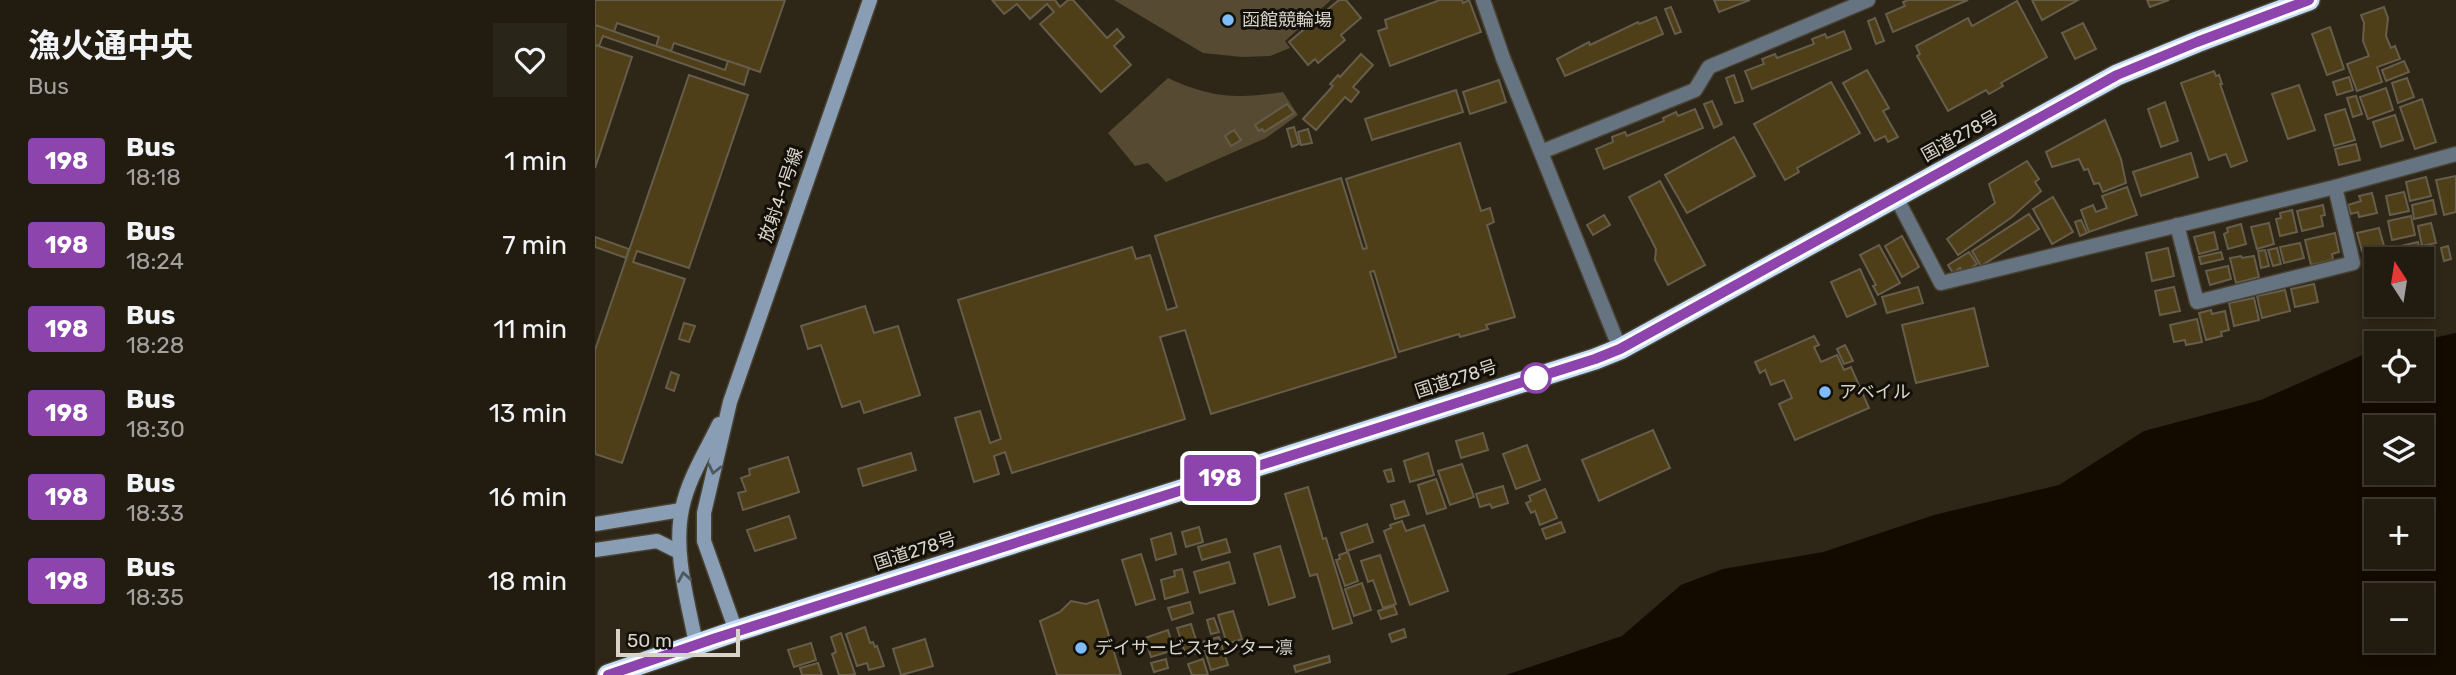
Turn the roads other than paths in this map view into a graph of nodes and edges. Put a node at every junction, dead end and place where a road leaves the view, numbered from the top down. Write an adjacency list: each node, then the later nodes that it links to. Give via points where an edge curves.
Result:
1 (870, 0): 11 (street, 放射4-1号線)
2 (1483, 0): 5 (street)
3 (1868, 0): 5 (street, via 1709,67 1695,90)
4 (2309, 0): 8 (highway, 国道278号, via 2117,75)
5 (1541, 152): 10 (street)
6 (2456, 154): 7 (street)
7 (2335, 187): 9 (street); 9 (street, via 2353,263 2210,299 2197,302)
8 (1896, 197): 9 (street, via 1941,283); 10 (highway, 国道278号)
9 (2177, 225)
10 (1620, 349): 16 (highway, 国道278号)
11 (730, 402): 12 (street, 放射4-1号線); 16 (street, 放射4-1号線, one-way to 16, via 704,513 704,541)
12 (681, 510): 13 (street); 15 (street, 放射4-1号線)
13 (595, 524)
14 (595, 550): 15 (street, via 657,541)
15 (679, 552): 17 (street, 放射4-1号線, one-way to 15)
16 (736, 631): 17 (highway, 国道278号)
17 (696, 644): 18 (highway, 国道278号)
18 (608, 675)

